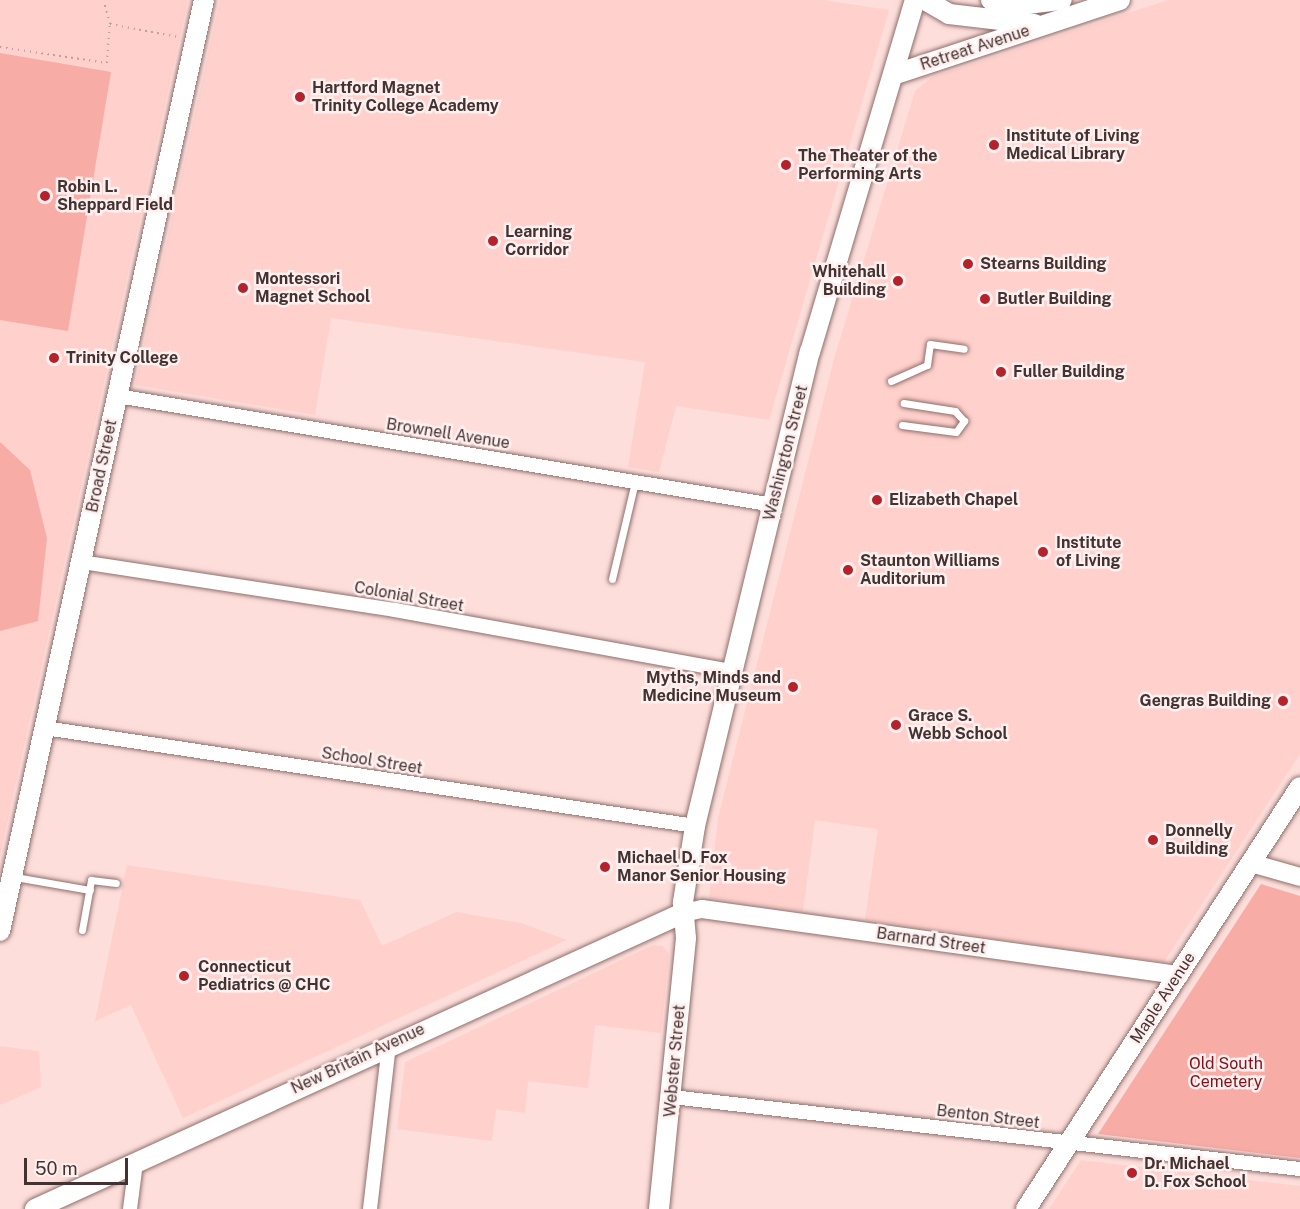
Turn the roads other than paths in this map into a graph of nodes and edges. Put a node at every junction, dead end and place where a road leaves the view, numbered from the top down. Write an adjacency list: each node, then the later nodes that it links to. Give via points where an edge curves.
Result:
1 (204, 0): 11 (main road, Broad Street)
2 (915, 0): 8 (main road, Washington Street)
3 (925, 0): 7 (main road, Retreat Avenue, via 949,14 1017,24)
4 (991, 0): 5 (main road, Retreat Avenue)
5 (1062, 0)
6 (1120, 0): 7 (main road, Retreat Avenue)
7 (1057, 21): 8 (main road, Retreat Avenue)
8 (893, 75): 15 (main road, Washington Street, via 810,352)
9 (964, 349): 10 (lane, via 930,344 927,365)
10 (891, 381)
11 (117, 396): 14 (street, Brownell Avenue); 16 (main road, Broad Street)
12 (904, 403): 13 (lane, via 956,411 964,420 956,432)
13 (902, 425)
14 (635, 482): 15 (street, Brownell Avenue); 17 (lane)
15 (773, 505): 18 (main road, Washington Street)
16 (81, 562): 18 (street, Colonial Street, via 395,610); 19 (main road, Broad Street)
17 (612, 579)
18 (731, 671): 21 (main road, Washington Street)
19 (45, 728): 21 (street, School Street); 23 (main road, Broad Street)
20 (1300, 788): 22 (main road, Maple Avenue)
21 (695, 826): 27 (main road, Washington Street)
22 (1251, 863): 24 (street); 30 (main road, Maple Avenue)
23 (12, 877): 26 (lane); 29 (main road, Broad Street)
24 (1300, 878)
25 (116, 883): 26 (lane, via 91,880)
26 (90, 890): 28 (lane)
27 (683, 913): 30 (street, Barnard Street, via 702,909); 31 (main road, New Britain Avenue); 32 (main road, Webster Street)
28 (82, 930)
29 (0, 931)
30 (1179, 975): 33 (main road, Maple Avenue)
31 (389, 1044): 34 (main road, New Britain Avenue); 38 (street)
32 (672, 1096): 33 (street, Benton Street); 39 (main road, Webster Street)
33 (1069, 1143): 35 (street, Benton Street); 40 (main road, Maple Avenue)
34 (136, 1163): 36 (main road, New Britain Avenue); 37 (street)
35 (1300, 1169)
36 (35, 1209)
37 (130, 1209)
38 (370, 1209)
39 (659, 1209)
40 (1026, 1209)

